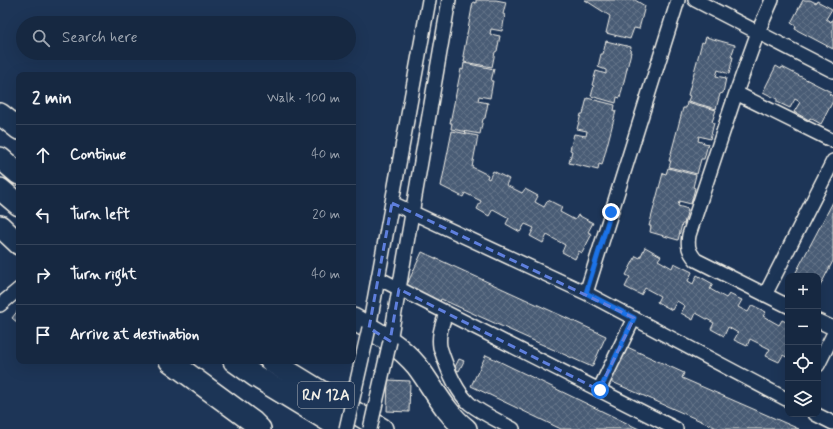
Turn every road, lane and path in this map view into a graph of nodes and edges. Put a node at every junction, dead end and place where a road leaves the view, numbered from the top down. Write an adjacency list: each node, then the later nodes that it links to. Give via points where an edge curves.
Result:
1 (429, 0): 17 (street)
2 (449, 0): 18 (street)
3 (678, 0): 24 (street)
4 (695, 0): 6 (street)
5 (772, 0): 6 (street)
6 (758, 32): 7 (street); 8 (street)
7 (833, 71)
8 (736, 93): 11 (street); 25 (street, via 689,235 688,248 696,260)
9 (0, 114): 10 (highway)
10 (16, 127)
11 (833, 141)
12 (0, 158): 14 (highway)
13 (833, 161): 25 (street)
14 (16, 171)
15 (0, 189): 16 (highway)
16 (16, 202)
17 (392, 203): 18 (street); 21 (street)
18 (413, 213): 22 (street); 24 (street)
19 (0, 226): 20 (highway)
20 (16, 241)
21 (378, 278): 22 (street); 31 (street)
22 (400, 289): 28 (street); 34 (street)
23 (16, 292): 26 (street)
24 (586, 293): 29 (street)
25 (765, 295): 27 (street)
26 (0, 305)
27 (785, 305)
28 (446, 313): 41 (street); 51 (street, via 439,341 456,387 476,408)
29 (634, 318): 41 (street); 42 (street)
30 (821, 322): 32 (street)
31 (361, 324): 34 (highway); 35 (street, bridge)
32 (833, 328)
33 (833, 335): 36 (street)
34 (390, 341): 48 (street, bridge); 50 (highway, via 417,366 457,421)
35 (356, 359)
36 (821, 359)
37 (174, 364): 45 (highway)
38 (238, 364): 46 (highway, RN 12A)
39 (276, 364): 49 (highway, RN 12A)
40 (355, 364): 47 (street, bridge)
41 (600, 390): 52 (street)
42 (785, 398)
43 (821, 417): 44 (street)
44 (833, 423)
45 (260, 429)
46 (342, 429)
47 (346, 429)
48 (370, 429)
49 (382, 429)
50 (466, 429)
51 (513, 429)
52 (676, 429)

